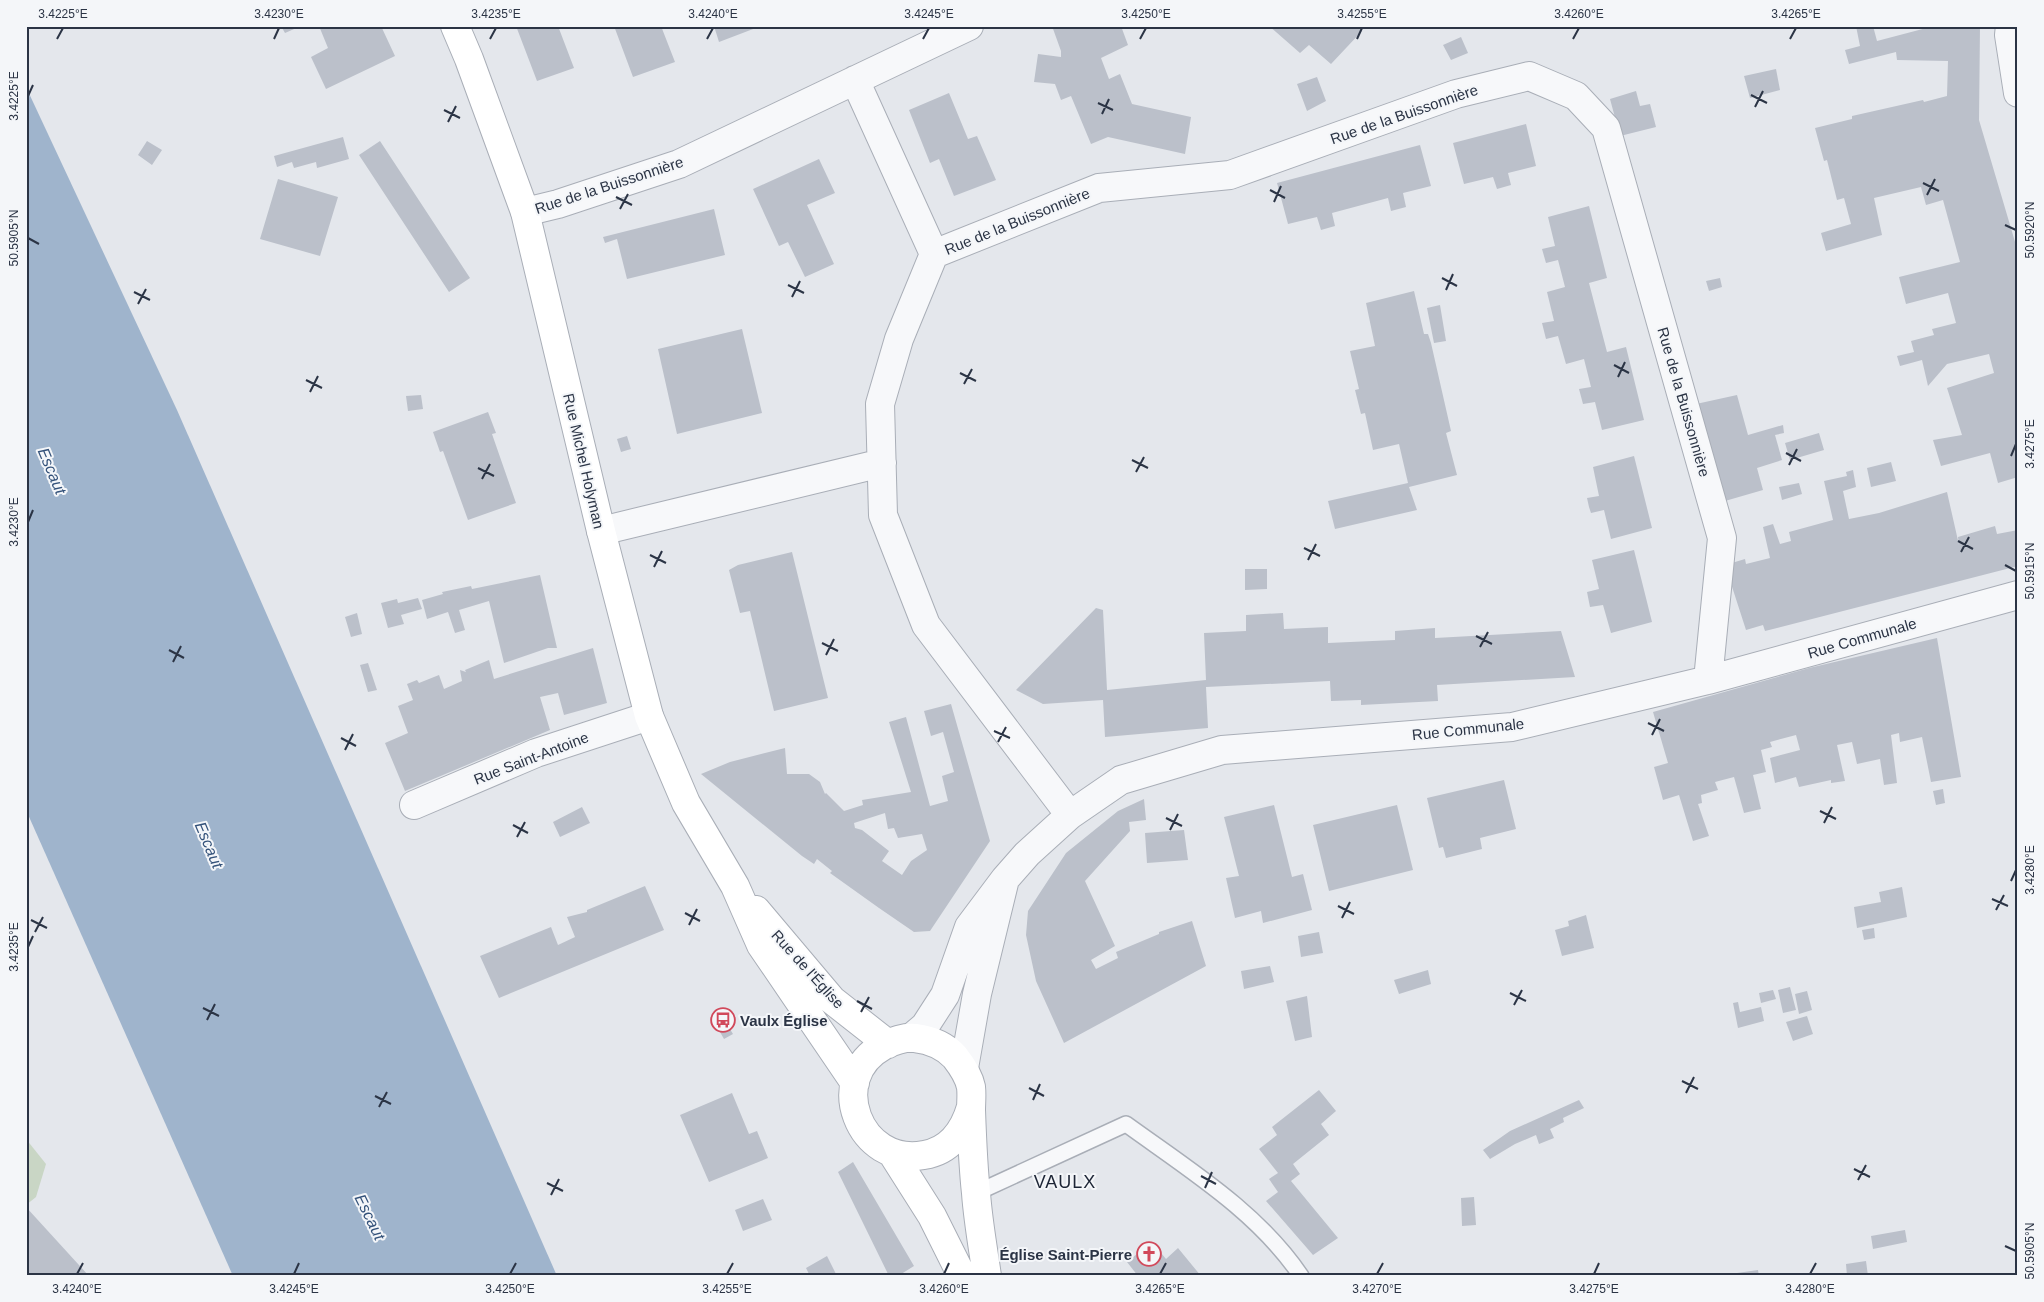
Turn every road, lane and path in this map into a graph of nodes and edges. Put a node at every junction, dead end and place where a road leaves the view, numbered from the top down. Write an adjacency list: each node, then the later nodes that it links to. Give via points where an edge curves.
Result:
1 (455, 26): 6 (main road, Rue Michel Holyman)
2 (969, 26): 4 (street, Rue de la Buissonnière)
3 (2010, 26): 5 (street)
4 (855, 80): 6 (street, Rue de la Buissonnière, via 679,164); 7 (street, Rue de la Buissonnière)
5 (2018, 93)
6 (526, 212): 9 (main road, Rue Michel Holyman)
7 (934, 254): 8 (street, Rue de la Buissonnière, via 898,339 880,404); 11 (street, Rue de la Buissonnière, via 1099,188 1230,175 1456,94 1529,76 1576,96 1606,128 1722,538)
8 (882, 463): 9 (street); 14 (street, Rue de la Buissonnière, via 883,515 926,625)
9 (601, 531): 12 (main road, Rue Michel Holyman)
10 (2018, 594): 11 (street, Rue Communale)
11 (1708, 680): 14 (street, Rue Communale, via 1512,727 1222,750 1121,780)
12 (649, 716): 13 (street, Rue Saint-Antoine, via 536,753); 16 (main road, Rue Michel Holyman, via 686,803)
13 (414, 805)
14 (1070, 815): 15 (street, Rue Communale)
15 (1005, 879): 17 (street, Rue Communale, via 969,927 945,995 924,1026); 18 (street, via 977,994)
16 (735, 886): 17 (main road, Rue de l'Église, via 832,1000); 19 (main road, via 761,945)
17 (899, 1041): 18 (main road, Rue de l'Église, via 927,1040 942,1046); 19 (main road, Rue de l'Église, via 878,1049 867,1060)
18 (964, 1068): 20 (main road, Rue de l'Église, via 970,1087)
19 (855, 1083): 21 (main road, Rue de l'Église, via 853,1101 856,1118 877,1145)
20 (971, 1107): 21 (main road, Rue de l'Église, via 961,1131 942,1148 918,1156); 22 (main road, Rue de l'Église)
21 (892, 1153): 23 (main road, via 932,1216)
22 (976, 1193): 24 (main road, Rue de l'Église); 25 (lane, via 1126,1124 1221,1192 1286,1253)
23 (962, 1276)
24 (987, 1276)
25 (1301, 1276)

